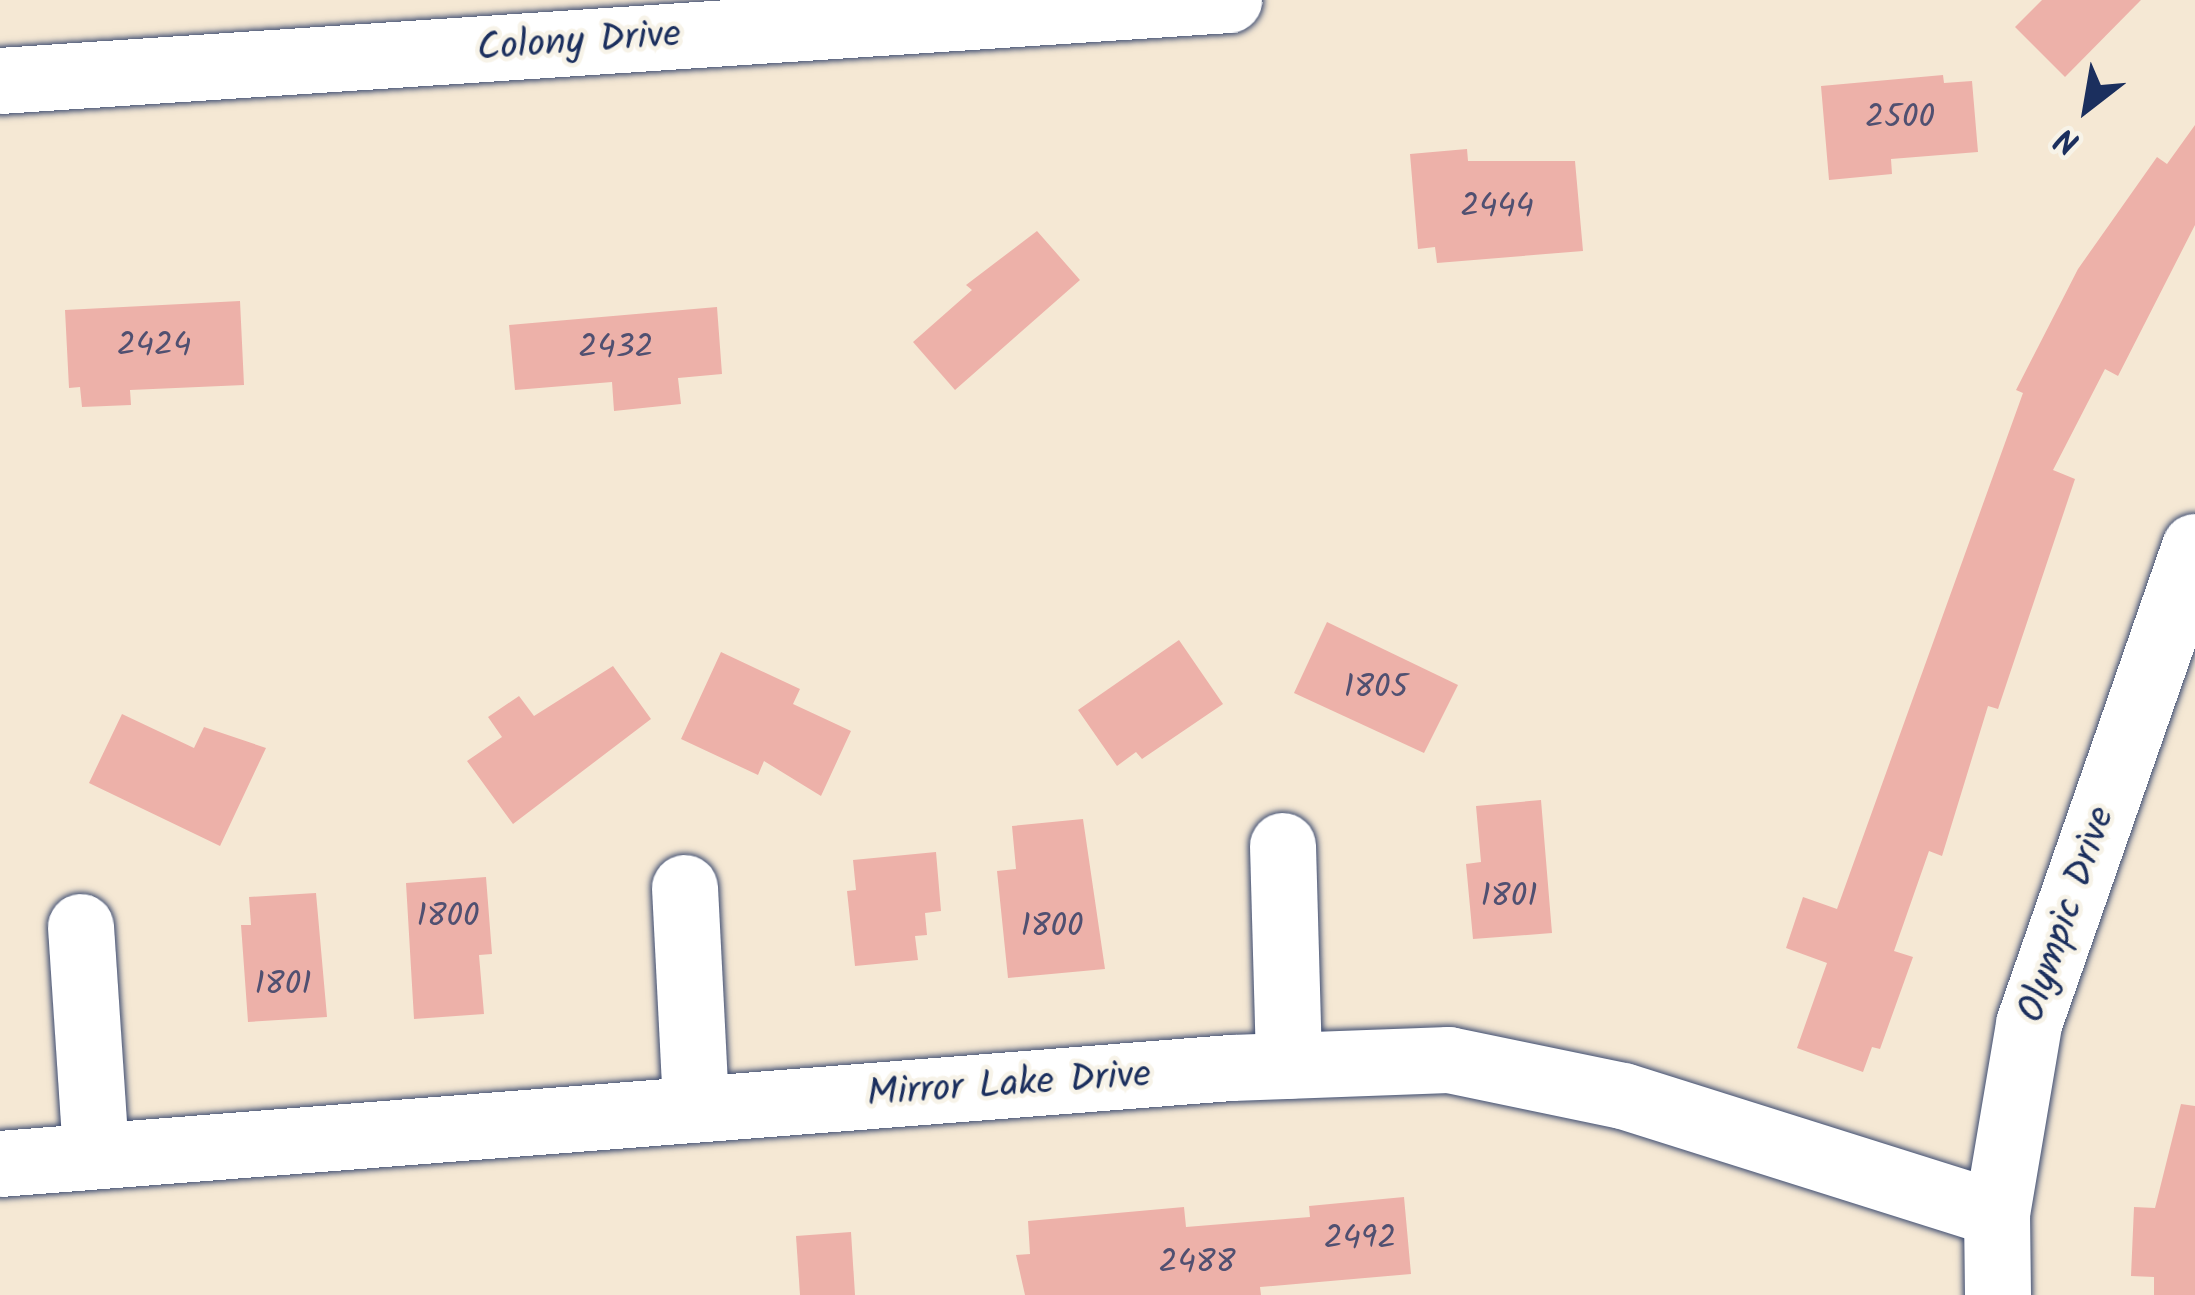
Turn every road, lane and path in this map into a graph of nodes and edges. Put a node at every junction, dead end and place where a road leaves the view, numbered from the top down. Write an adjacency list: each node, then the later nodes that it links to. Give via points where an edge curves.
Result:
1 (1229, 0): 2 (street, Colony Drive)
2 (0, 81)
3 (2192, 566): 11 (street, Olympic Drive, via 2030,1024)
4 (1283, 846): 7 (street)
5 (685, 888): 8 (street)
6 (81, 927): 9 (street)
7 (1289, 1066): 8 (street, Mirror Lake Drive); 11 (street, Mirror Lake Drive, via 1449,1060 1623,1096)
8 (696, 1108): 9 (street, Mirror Lake Drive)
9 (96, 1154): 10 (street, Mirror Lake Drive)
10 (0, 1164)
11 (1997, 1214): 12 (street, Olympic Drive)
12 (1998, 1295)

